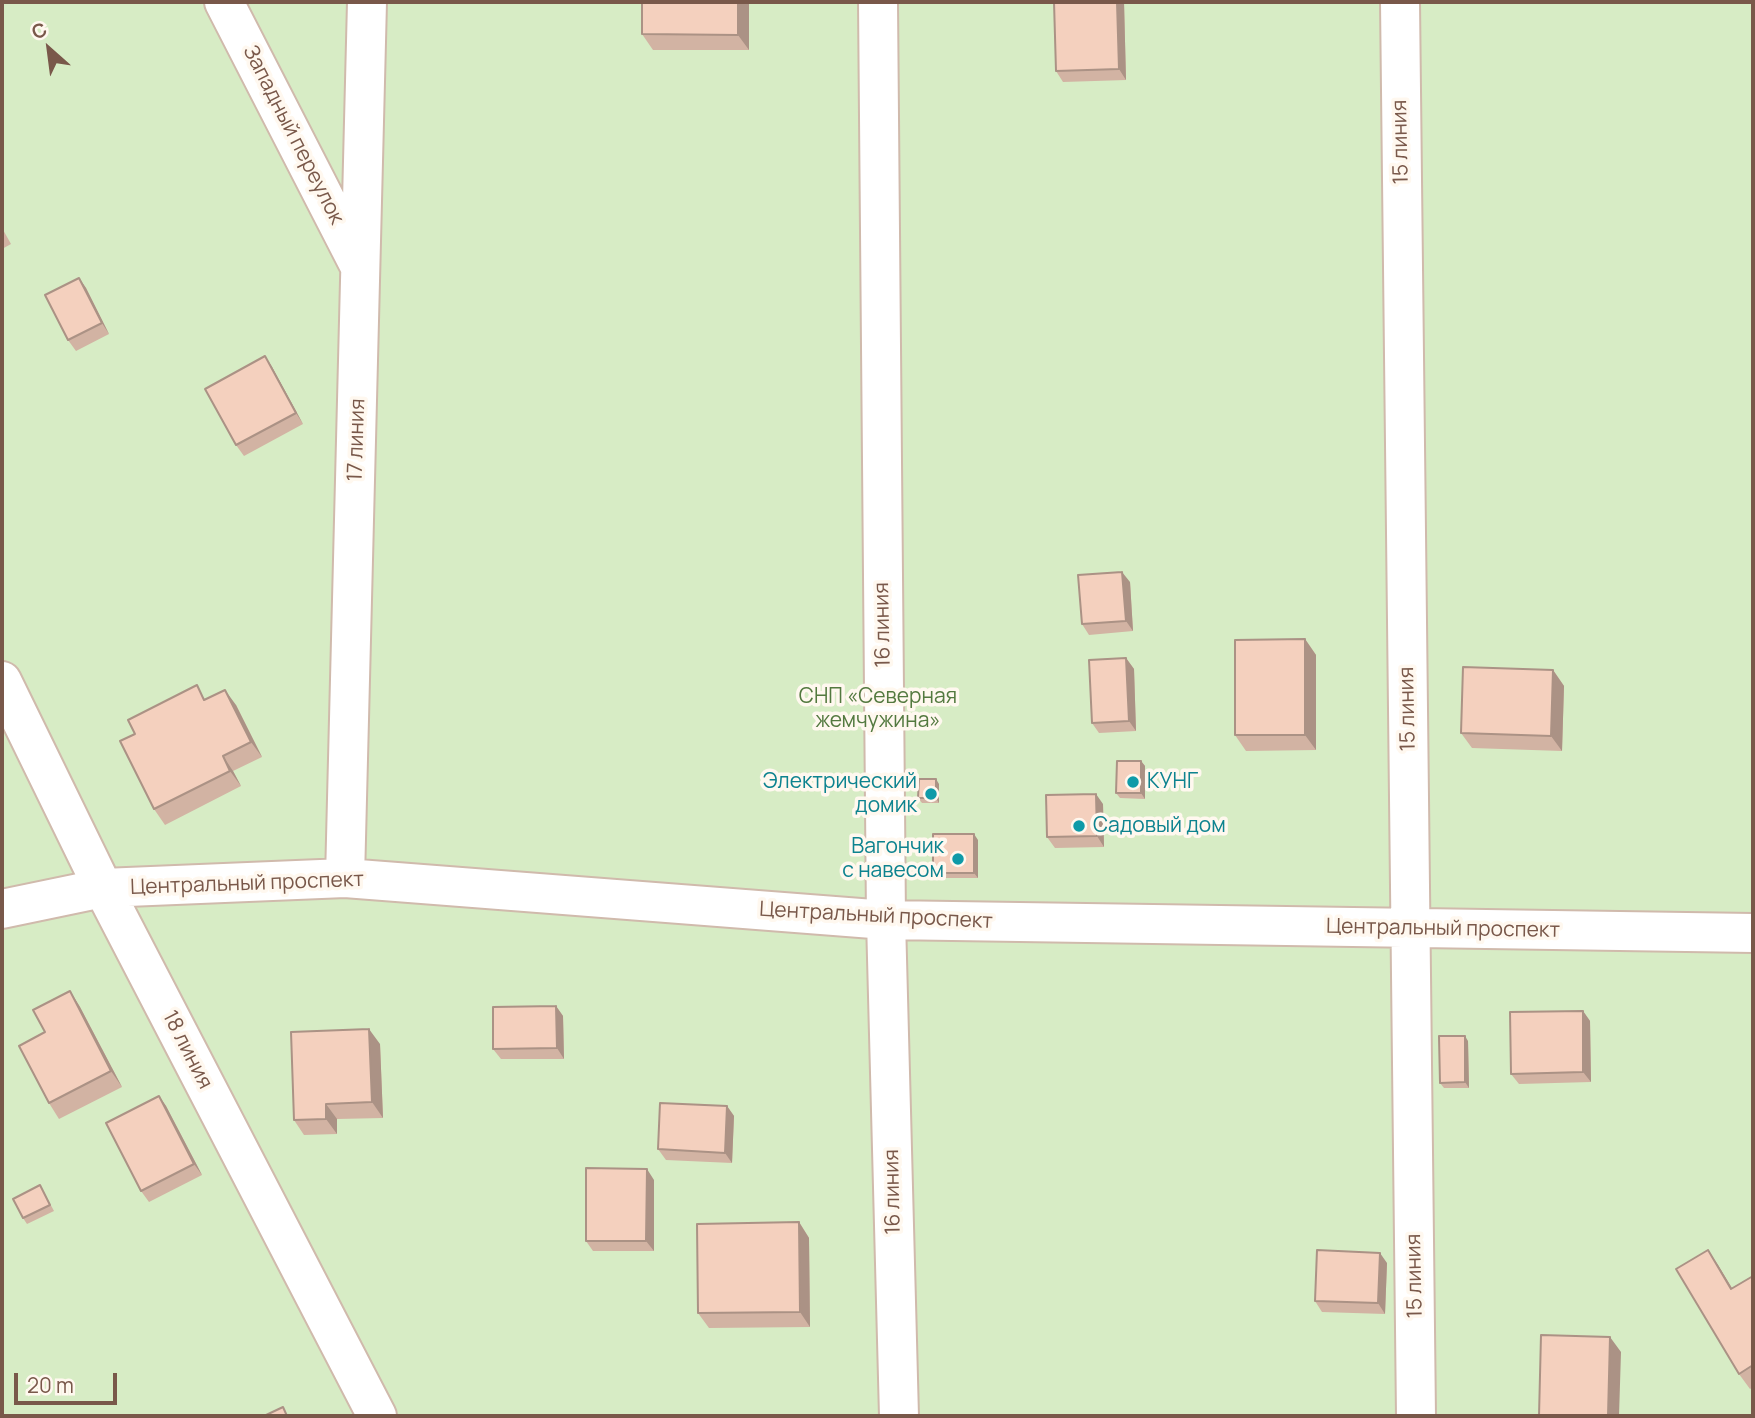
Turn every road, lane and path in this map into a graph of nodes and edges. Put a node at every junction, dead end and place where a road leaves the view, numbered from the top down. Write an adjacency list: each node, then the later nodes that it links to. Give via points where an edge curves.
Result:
1 (224, 2): 5 (street, Западный переулок)
2 (367, 2): 5 (street, 17 линия)
3 (878, 2): 10 (street, 16 линия)
4 (1400, 2): 11 (street, 15 линия)
5 (361, 269): 7 (street, 17 линия)
6 (2, 681): 8 (street, 18 линия)
7 (345, 878): 8 (street, Центральный проспект); 10 (street, Центральный проспект)
8 (103, 888): 9 (street, Центральный проспект); 13 (street, 18 линия)
9 (2, 909)
10 (886, 920): 11 (street, Центральный проспект); 14 (street, 16 линия)
11 (1411, 928): 12 (street, Центральный проспект); 15 (street, 15 линия)
12 (1753, 933)
13 (377, 1416)
14 (899, 1416)
15 (1416, 1416)

